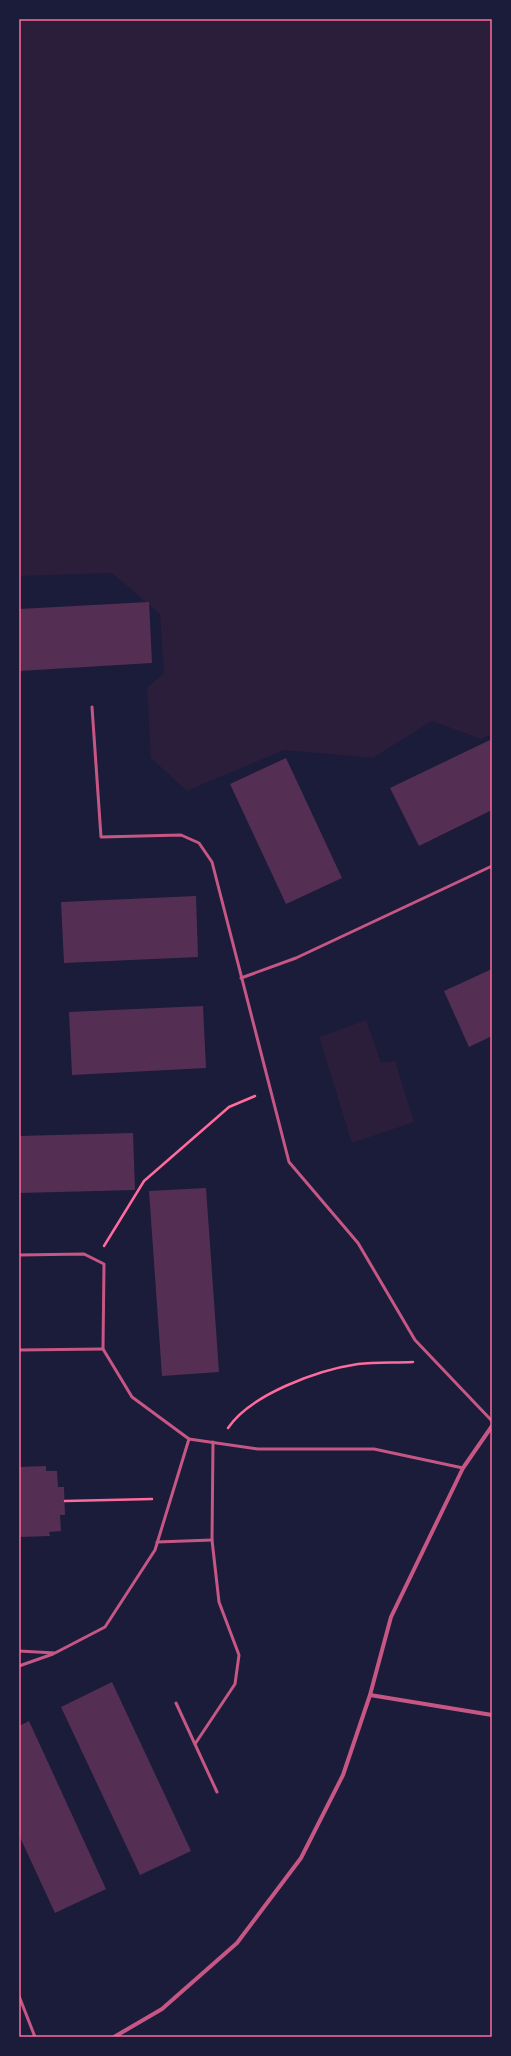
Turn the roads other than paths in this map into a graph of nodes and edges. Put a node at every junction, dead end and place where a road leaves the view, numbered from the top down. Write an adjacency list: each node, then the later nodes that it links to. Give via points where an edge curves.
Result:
1 (92, 708): 3 (lane, via 101,837 181,835 199,843 212,862)
2 (492, 866): 3 (lane, via 296,958)
3 (240, 978): 7 (lane, via 289,1162 358,1243 416,1340)
4 (19, 1255): 5 (lane, via 84,1254 104,1264)
5 (103, 1349): 6 (lane); 9 (lane, via 132,1397)
6 (19, 1350)
7 (492, 1422)
8 (492, 1426): 11 (street)
9 (189, 1439): 10 (lane); 13 (lane)
10 (213, 1442): 11 (lane, via 258,1448 374,1449); 12 (lane)
11 (463, 1468): 17 (street, via 390,1617)
12 (212, 1540): 13 (lane); 20 (lane, via 219,1602 240,1655 235,1684)
13 (157, 1542): 15 (lane, via 105,1627)
14 (19, 1651): 15 (lane)
15 (55, 1653): 16 (lane)
16 (19, 1666)
17 (370, 1695): 19 (street); 24 (street, via 343,1775 302,1858 237,1943 162,2010)
18 (176, 1703): 20 (lane)
19 (492, 1715)
20 (195, 1744): 21 (lane)
21 (217, 1792)
22 (19, 1996): 23 (lane)
23 (35, 2037)
24 (114, 2037)

